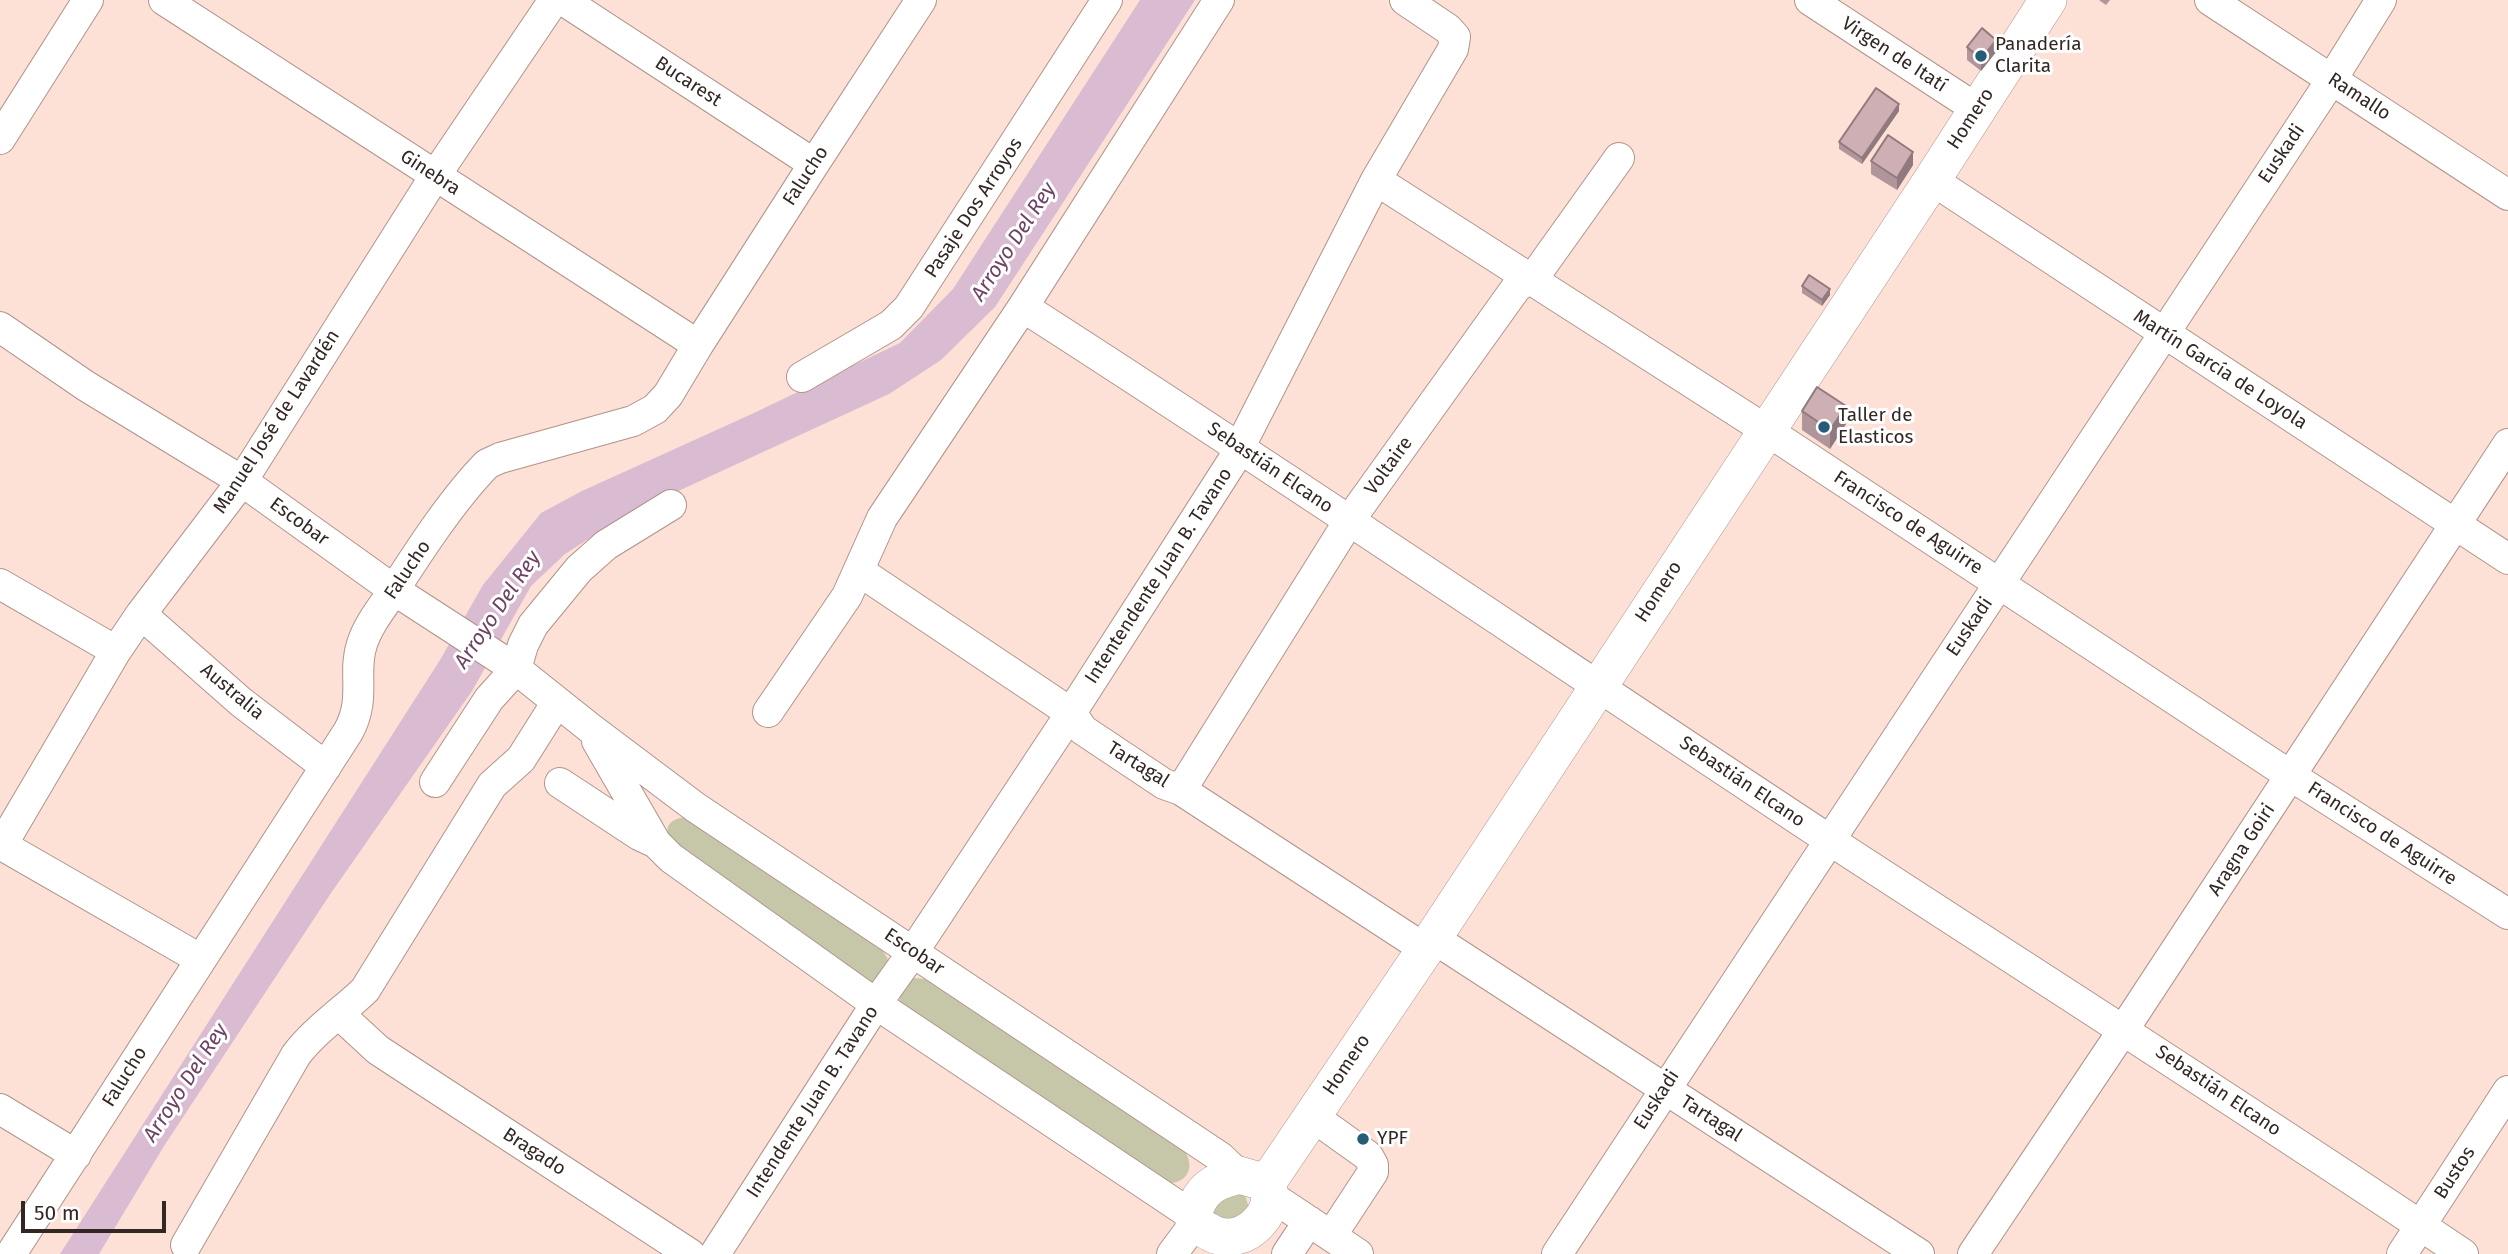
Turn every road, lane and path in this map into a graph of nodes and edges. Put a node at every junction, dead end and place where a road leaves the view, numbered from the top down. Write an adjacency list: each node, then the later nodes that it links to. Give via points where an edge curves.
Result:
1 (88, 0): 15 (street)
2 (164, 0): 18 (street, Ginebra)
3 (554, 0): 18 (street, Manuel José de Lavardén)
4 (563, 0): 17 (street, Bucarest)
5 (921, 0): 17 (street, Falucho)
6 (1107, 0): 27 (street, Pasaje Dos Arroyos, via 909,307 891,325)
7 (1219, 0): 23 (street)
8 (1405, 0): 19 (street, Intentendente Juan B. Tavano, via 1455,37)
9 (1810, 0): 14 (street, Virgen de Itatí)
10 (2048, 0): 14 (main road, Homero)
11 (2210, 0): 13 (street, Ramallo)
12 (2381, 0): 13 (street, Euskadi)
13 (2332, 79): 21 (street, Ramallo); 25 (street, Euskadi)
14 (1977, 109): 20 (main road, Homero)
15 (4, 123)
16 (1619, 158): 22 (street, Voltaire)
17 (814, 164): 26 (street, Falucho)
18 (435, 176): 26 (street, Ginebra); 31 (street, Manuel José de Lavardén)
19 (1376, 180): 22 (street, Francisco de Aguirre); 30 (street, Intentendente Juan B. Tavano)
20 (1932, 180): 25 (street, Martín García de Loyola); 28 (main road, Homero)
21 (2508, 195)
22 (1528, 279): 28 (street, Francisco de Aguirre); 33 (street, Voltaire)
23 (1023, 307): 30 (street, Sebastián Elcano); 36 (street, via 882,518)
24 (0, 327): 31 (street, Escobar, via 86,386)
25 (2163, 333): 34 (street, Martín García de Loyola); 37 (street, Euskadi)
26 (698, 345): 39 (street, Falucho, via 655,409 633,421 487,464)
27 (802, 377)
28 (1766, 430): 37 (street, Francisco de Aguirre); 43 (main road, Homero)
29 (2508, 444): 34 (street, Aragna Goiri)
30 (1239, 446): 33 (street, Sebastián Elcano); 46 (street, Intentendente Juan B. Tavano)
31 (242, 481): 39 (street, Escobar); 40 (street, Manuel José de Lavardén)
32 (671, 505): 42 (street, via 606,545 579,569 533,625)
33 (1349, 521): 43 (street, Sebastián Elcano); 52 (street, Voltaire)
34 (2455, 526): 35 (street, Martín García de Loyola); 49 (street, Aragna Goiri)
35 (2508, 559)
36 (859, 571): 45 (street); 46 (street, Tartagal)
37 (1999, 583): 49 (street, Francisco de Aguirre); 54 (street, Euskadi)
38 (0, 584): 41 (street)
39 (394, 590): 42 (street, Escobar); 48 (street, Falucho, via 360,648 355,720)
40 (141, 614): 41 (street, Manuel José de Lavardén); 48 (street, Australia, via 241,702)
41 (116, 651): 56 (street, Manuel José de Lavardén)
42 (512, 667): 44 (street, Escobar); 50 (street)
43 (1598, 686): 54 (street, Sebastián Elcano); 58 (main road, Homero)
44 (557, 702): 47 (street, Escobar); 62 (street, via 520,760 492,785 365,990)
45 (768, 712)
46 (1071, 713): 52 (street, Tartagal, via 1083,730 1164,784); 59 (street, Intentendente Juan B. Tavano)
47 (590, 729): 53 (street, Escobar); 55 (street, Escobar)
48 (326, 767): 60 (street, Falucho)
49 (2291, 776): 57 (street, Francisco de Aguirre); 63 (street, Aragna Goiri)
50 (435, 782)
51 (560, 783): 55 (street, Escobar)
52 (1181, 790): 58 (street, Tartagal)
53 (695, 807): 55 (street, via 670,810 659,823); 59 (street, Escobar)
54 (1829, 839): 63 (street, Sebastián Elcano); 64 (street, Euskadi)
55 (656, 843): 61 (street, Escobar)
56 (1, 845): 60 (street)
57 (2508, 914)
58 (1429, 944): 64 (street, Tartagal); 67 (main road, Homero)
59 (913, 951): 61 (street, Intendente Juan B. Tavano); 69 (street, Escobar)
60 (200, 959): 68 (street, Falucho)
61 (876, 1004): 72 (street, Escobar); 76 (street, Intendente Juan B. Tavano)
62 (339, 1014): 73 (street, via 296,1055); 75 (street, Bragado, via 378,1050)
63 (2124, 1029): 70 (street, Sebastián Elcano); 82 (street, Aragna Goiri)
64 (1664, 1089): 80 (street, Euskadi); 81 (street, Tartagal)
65 (2508, 1091): 70 (street, Bustos)
66 (0, 1109): 68 (street)
67 (1312, 1116): 69 (main road, Homero); 71 (street, via 1368,1156 1373,1165 1373,1172)
68 (76, 1155): 74 (street, Falucho)
69 (1259, 1184): 71 (street, Escobar); 72 (main road, via 1266,1214 1256,1226 1245,1234); 72 (main road, via 1211,1185 1198,1202)
70 (2421, 1225): 83 (street, Bustos); 84 (street, Sebastián Elcano)
71 (1320, 1228): 78 (street); 79 (street, Escobar)
72 (1217, 1233): 77 (street)
73 (186, 1245)
74 (11, 1254)
75 (690, 1254)
76 (715, 1254)
77 (1172, 1254)
78 (1287, 1254)
79 (1358, 1254)
80 (1557, 1254)
81 (1919, 1254)
82 (1972, 1254)
83 (2402, 1254)
84 (2463, 1254)

